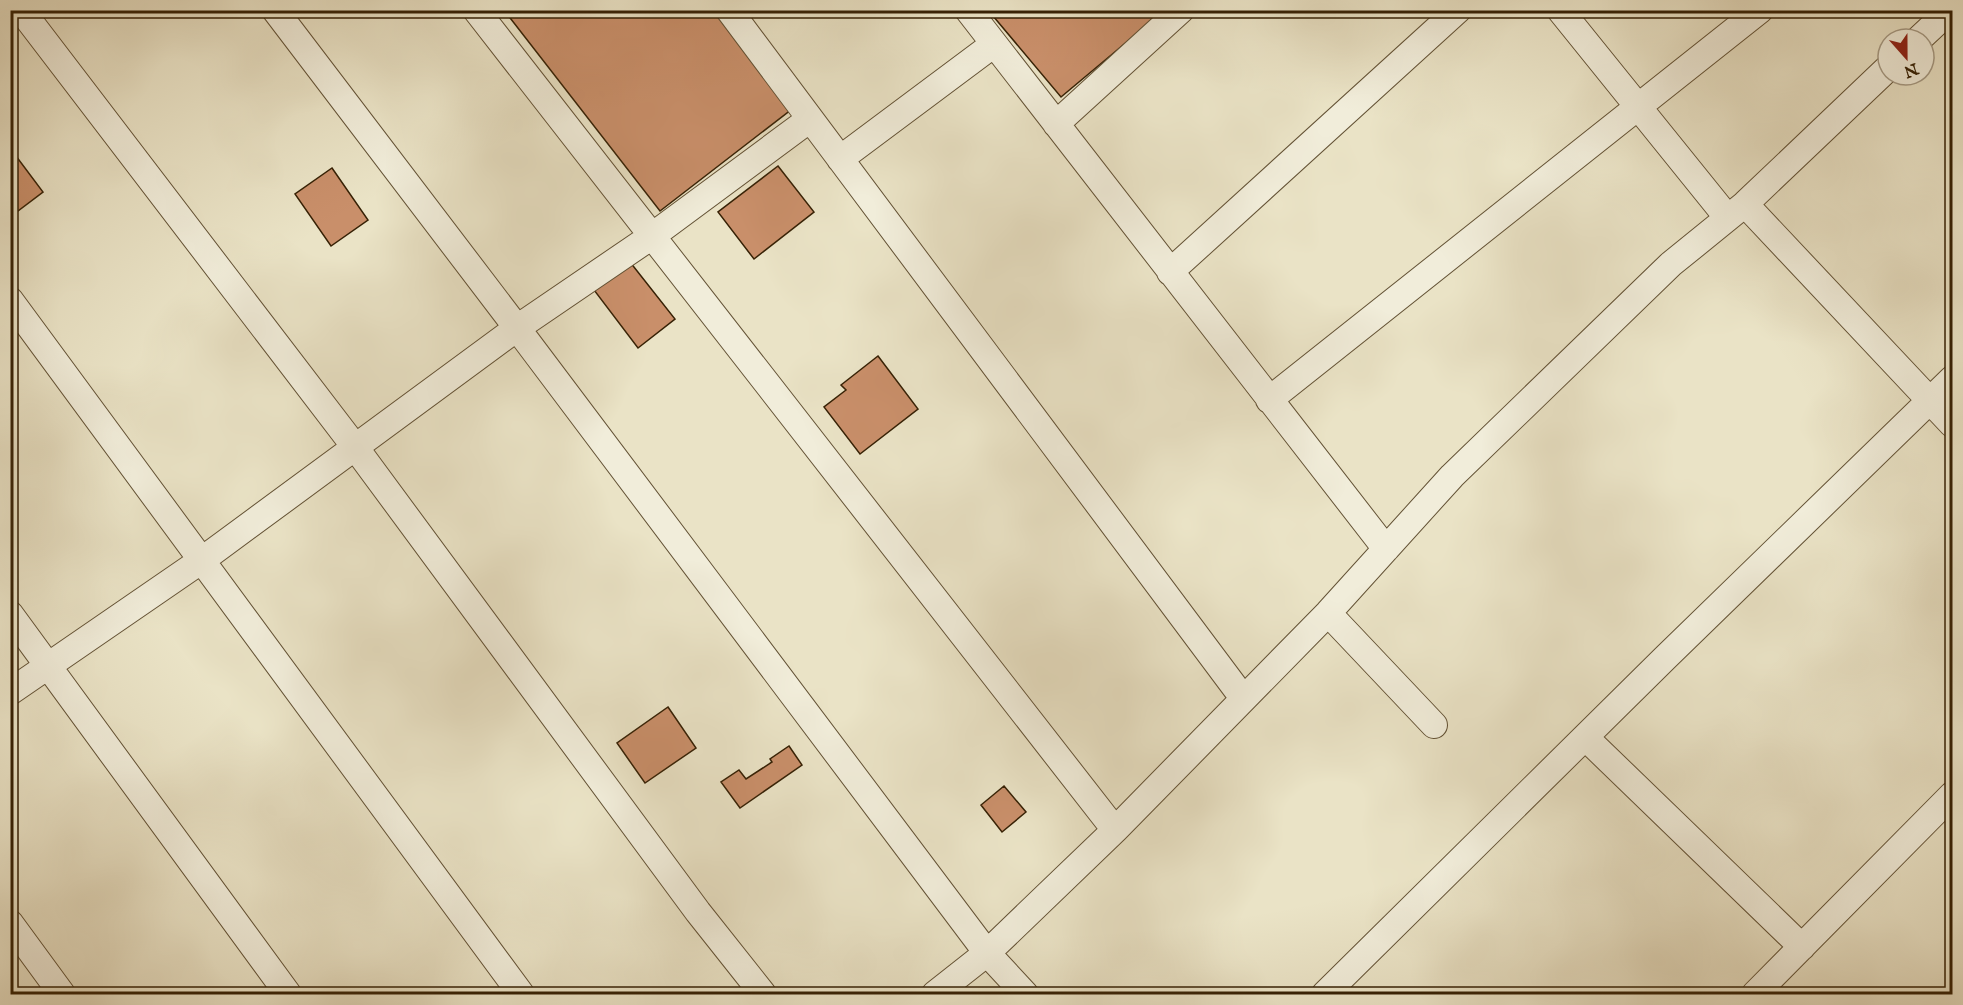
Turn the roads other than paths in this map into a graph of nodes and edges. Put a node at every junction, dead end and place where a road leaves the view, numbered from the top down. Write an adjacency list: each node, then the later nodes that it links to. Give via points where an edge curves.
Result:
1 (21, 10): 27 (street)
2 (275, 10): 22 (street)
3 (476, 10): 19 (street)
4 (729, 10): 15 (street)
5 (968, 10): 12 (street)
6 (1181, 10): 16 (street)
7 (1458, 10): 20 (street)
8 (1560, 10): 14 (street)
9 (1760, 10): 14 (street)
10 (1950, 10): 11 (street)
11 (1932, 27)
12 (994, 44): 16 (street); 17 (street)
13 (1876, 79): 18 (street)
14 (1637, 107): 18 (street); 24 (street)
15 (810, 119): 17 (street); 19 (street)
16 (1056, 124): 20 (street)
17 (840, 159): 34 (street)
18 (1736, 210): 25 (street); 28 (street, via 1671,264 1469,460)
19 (652, 236): 22 (street); 38 (street)
20 (1170, 272): 24 (street)
21 (10, 300): 29 (street)
22 (517, 328): 27 (street); 41 (street)
23 (1953, 379): 25 (street)
24 (1269, 400): 28 (street)
25 (1929, 400): 26 (street); 36 (street)
26 (1953, 424)
27 (355, 447): 29 (street); 45 (street)
28 (1386, 549): 30 (street)
29 (202, 560): 32 (street); 44 (street)
30 (1328, 613): 34 (street); 35 (street)
31 (10, 614): 32 (street)
32 (48, 667): 33 (street); 43 (street)
33 (10, 692)
34 (1243, 698): 38 (street)
35 (1434, 725)
36 (1585, 737): 40 (street); 48 (street)
37 (1953, 795): 40 (street)
38 (1115, 830): 41 (street)
39 (10, 923): 42 (street)
40 (1802, 947): 49 (street)
41 (987, 952): 46 (street); 47 (street)
42 (62, 994)
43 (288, 994)
44 (521, 994)
45 (763, 994)
46 (935, 994)
47 (1025, 994)
48 (1325, 994)
49 (1755, 994)

